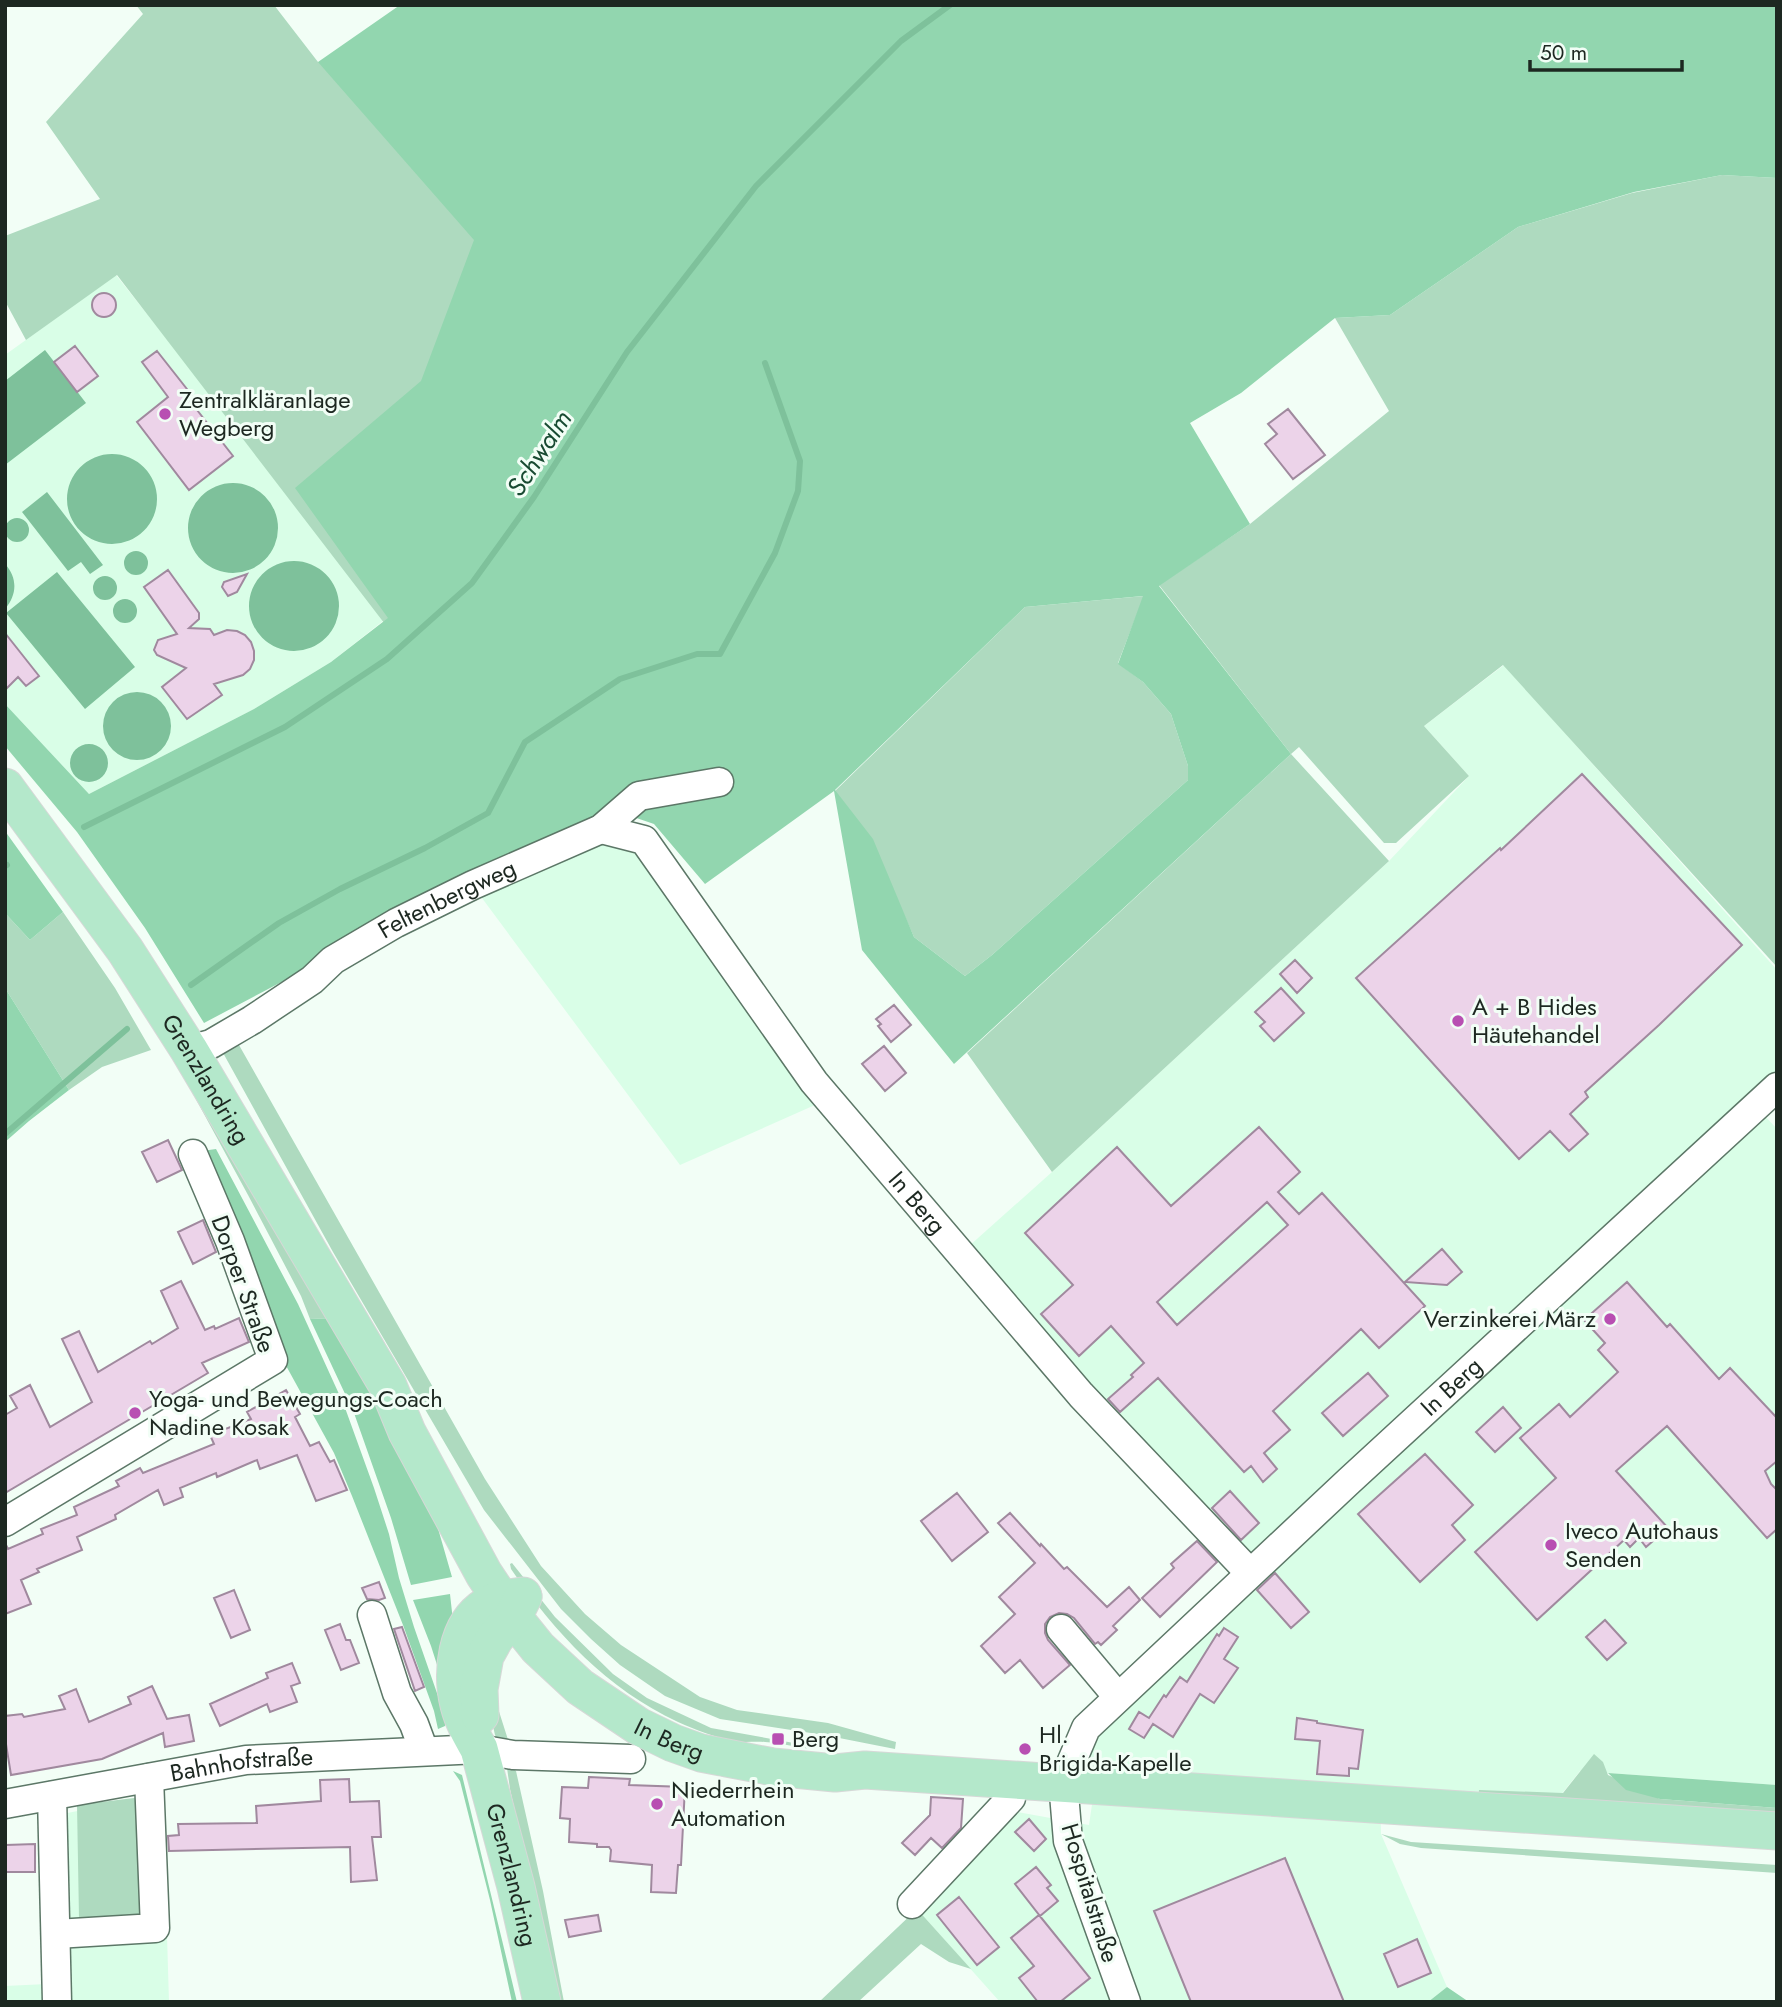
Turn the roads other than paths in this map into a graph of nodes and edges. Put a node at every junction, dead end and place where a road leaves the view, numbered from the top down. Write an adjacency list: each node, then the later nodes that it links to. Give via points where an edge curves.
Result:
1 (719, 782): 3 (street, Feltenbergweg, via 639,796)
2 (5, 786): 4 (main road, Grenzlandring, via 125,950)
3 (601, 829): 4 (street, Feltenbergweg, via 396,923 334,960 242,1026); 10 (street, In Berg, via 644,840 814,1082 1081,1395)
4 (189, 1051): 7 (main road, Grenzlandring)
5 (1777, 1087): 10 (street, In Berg)
6 (192, 1153): 9 (street, Dorper Straße, via 273,1360)
7 (388, 1385): 8 (main road, Grenzlandring); 11 (main road, Grenzlandring, via 502,1564)
8 (430, 1475): 11 (main road, Grenzlandring, via 480,1567); 13 (main road, via 463,1581)
9 (5, 1522)
10 (1250, 1573): 15 (street, In Berg)
11 (513, 1604): 13 (main road, Grenzlandring, via 488,1604); 16 (main road, Grenzlandring, via 482,1666); 20 (main road, In Berg, via 538,1648 580,1687 638,1727 701,1753 835,1773 865,1770)
12 (373, 1615): 17 (street, via 397,1693)
13 (467, 1627): 16 (main road, Grenzlandring, via 457,1656 456,1689)
14 (1061, 1629): 15 (street)
15 (1118, 1697): 21 (street, In Berg, via 1086,1728)
16 (479, 1749): 17 (street, Bahnhofstraße); 18 (street, Bahnhofstraße, via 513,1755); 28 (main road, Grenzlandring)
17 (424, 1751): 19 (street, Bahnhofstraße, via 246,1760)
18 (631, 1759)
19 (149, 1778): 22 (street, Bahnhofstraße); 26 (street, via 155,1928)
20 (1012, 1779): 21 (main road, In Berg); 25 (street, via 1011,1798)
21 (1063, 1782): 24 (main road, In Berg); 29 (street, Hospitalstraße, via 1068,1842)
22 (52, 1796): 23 (street, Bahnhofstraße); 26 (street)
23 (5, 1804)
24 (1777, 1831)
25 (912, 1904)
26 (56, 1934): 27 (street)
27 (57, 2002)
28 (542, 2002)
29 (1126, 2002)

